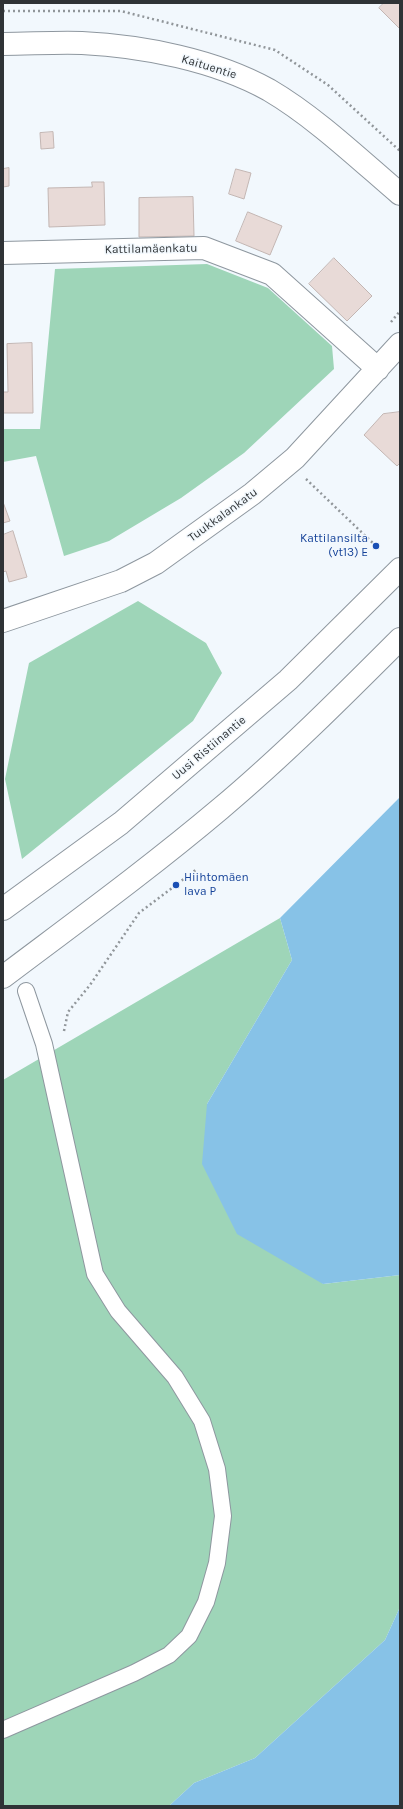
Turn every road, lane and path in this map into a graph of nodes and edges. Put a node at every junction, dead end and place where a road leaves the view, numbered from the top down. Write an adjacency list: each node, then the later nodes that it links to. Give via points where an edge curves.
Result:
1 (3, 44): 2 (main road, Kaituentie, via 82,43 136,49 188,59 232,72 269,90 305,114)
2 (400, 194)
3 (3, 252): 7 (main road, Kattilamäenkatu, via 204,248 272,274)
4 (400, 311): 5 (path)
5 (386, 327)
6 (400, 344): 7 (main road, Tuukkalankatu)
7 (378, 369): 11 (main road, Tuukkalankatu, via 295,458 252,494 156,563 121,581)
8 (304, 478): 9 (path)
9 (376, 546)
10 (400, 569): 14 (main road, Uusi Ristiinantie, via 288,680 121,822)
11 (3, 621)
12 (400, 639): 15 (main road, via 325,713 221,808 158,860)
13 (197, 869): 17 (path, via 139,913 90,985 68,1012)
14 (3, 909)
15 (3, 977)
16 (26, 991): 18 (lane, via 44,1044 95,1274 118,1311 175,1377 202,1421 217,1469 223,1516 217,1563 206,1602 189,1636 169,1655 134,1673)
17 (64, 1030)
18 (3, 1730)

